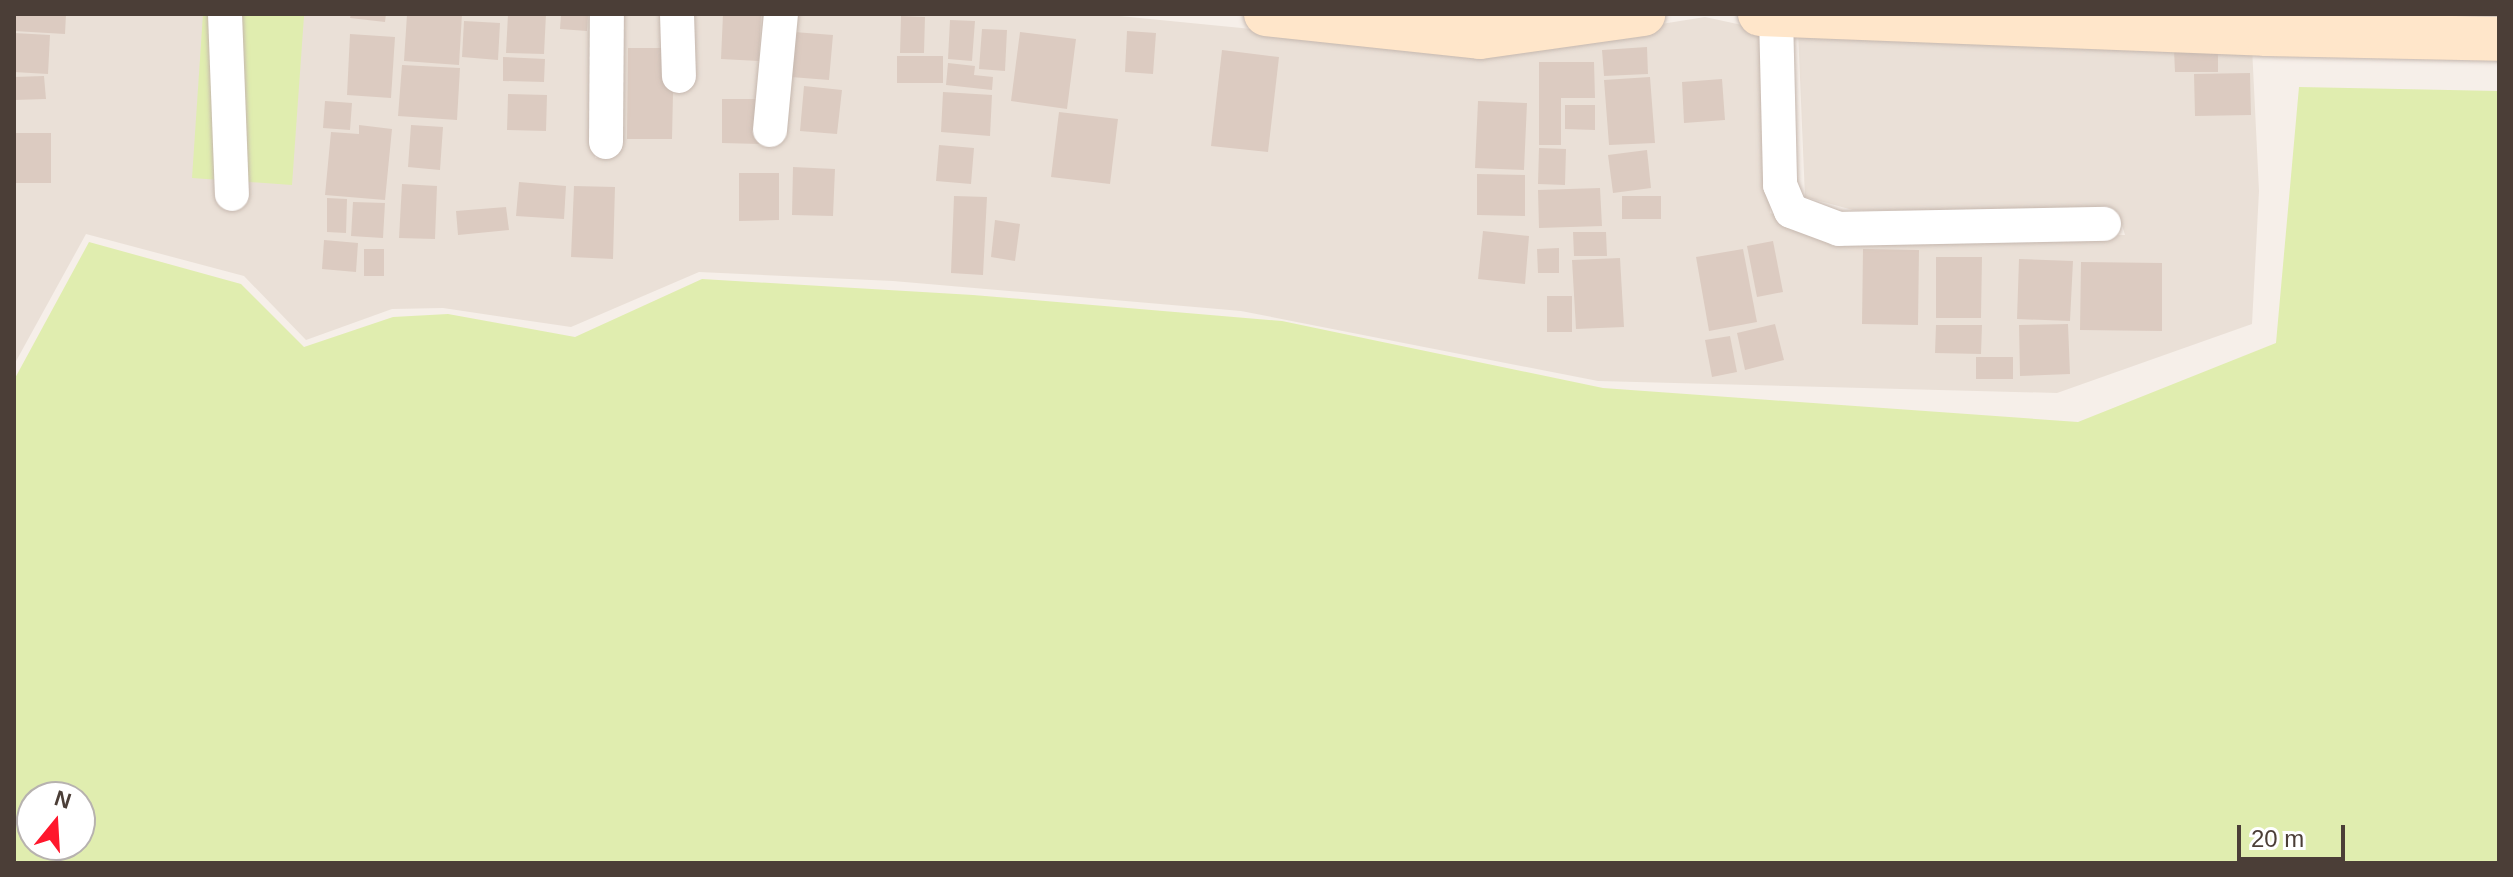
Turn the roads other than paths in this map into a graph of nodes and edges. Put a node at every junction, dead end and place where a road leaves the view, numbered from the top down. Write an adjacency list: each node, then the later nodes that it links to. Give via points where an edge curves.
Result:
1 (225, 14): 12 (street)
2 (607, 14): 11 (street)
3 (677, 14): 9 (street)
4 (781, 14): 10 (street)
5 (1266, 14): 6 (street, via 1480,37)
6 (1643, 14)
7 (1768, 15): 8 (street); 13 (street, via 1780,185 1791,211 1839,229)
8 (2499, 39)
9 (679, 76)
10 (770, 130)
11 (606, 142)
12 (232, 194)
13 (2104, 224)

